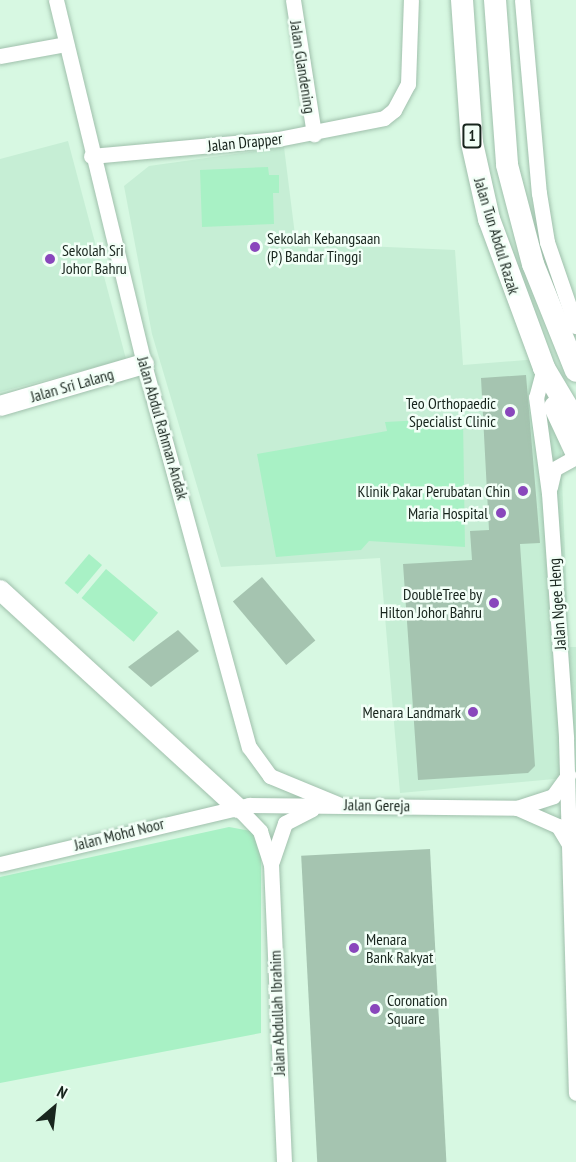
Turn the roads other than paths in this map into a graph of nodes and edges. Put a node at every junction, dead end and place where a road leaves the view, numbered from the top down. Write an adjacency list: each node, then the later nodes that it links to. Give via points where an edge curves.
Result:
1 (56, 0): 7 (street, Jalan Abdul Rahman Andak)
2 (292, 0): 11 (street, Jalan Glandening)
3 (411, 0): 11 (street, Jalan Drapper, via 408,84 394,110 371,123)
4 (462, 0): 15 (highway, Jalan Tun Abdul Razak / 1, via 479,182 504,268)
5 (495, 0): 10 (highway, Jalan Tun Abdul Razak / 1)
6 (522, 0): 8 (street)
7 (66, 44): 9 (street); 12 (street, Jalan Abdul Rahman Andak)
8 (526, 45): 10 (street); 13 (street, via 547,242)
9 (0, 56)
10 (498, 64): 16 (highway, Jalan Tun Abdul Razak / 1, via 507,165 519,217)
11 (314, 134): 12 (street, Jalan Drapper)
12 (91, 156): 14 (street, Jalan Abdul Rahman Andak)
13 (576, 326)
14 (144, 364): 17 (main road, Jalan Sri Lalang); 24 (street, Jalan Abdul Rahman Andak, via 249,747 270,776)
15 (544, 368): 18 (highway, Jalan Tun Abdul Razak / 1); 19 (highway); 21 (street, Jalan Ngee Heng, via 536,397)
16 (576, 371)
17 (0, 406)
18 (576, 422)
19 (576, 453)
20 (576, 457): 21 (street, via 554,469)
21 (549, 493): 23 (street, Jalan Ngee Heng)
22 (0, 590): 25 (main road)
23 (568, 775): 26 (street, Jalan Gereja, via 553,796); 27 (street, Jalan Ngee Heng)
24 (338, 804): 25 (street, Jalan Gereja); 26 (street, Jalan Gereja); 29 (street, Jalan Abdullah Ibrahim, via 295,814 277,836)
25 (238, 808): 28 (street, Jalan Mohd Noor); 29 (street, Jalan Abdullah Ibrahim, via 260,831)
26 (517, 808): 27 (street, Jalan Gereja, via 558,826)
27 (571, 849): 30 (street, Jalan Ngee Heng)
28 (0, 864)
29 (271, 864): 31 (street, Jalan Abdullah Ibrahim)
30 (576, 1094)
31 (284, 1162)

